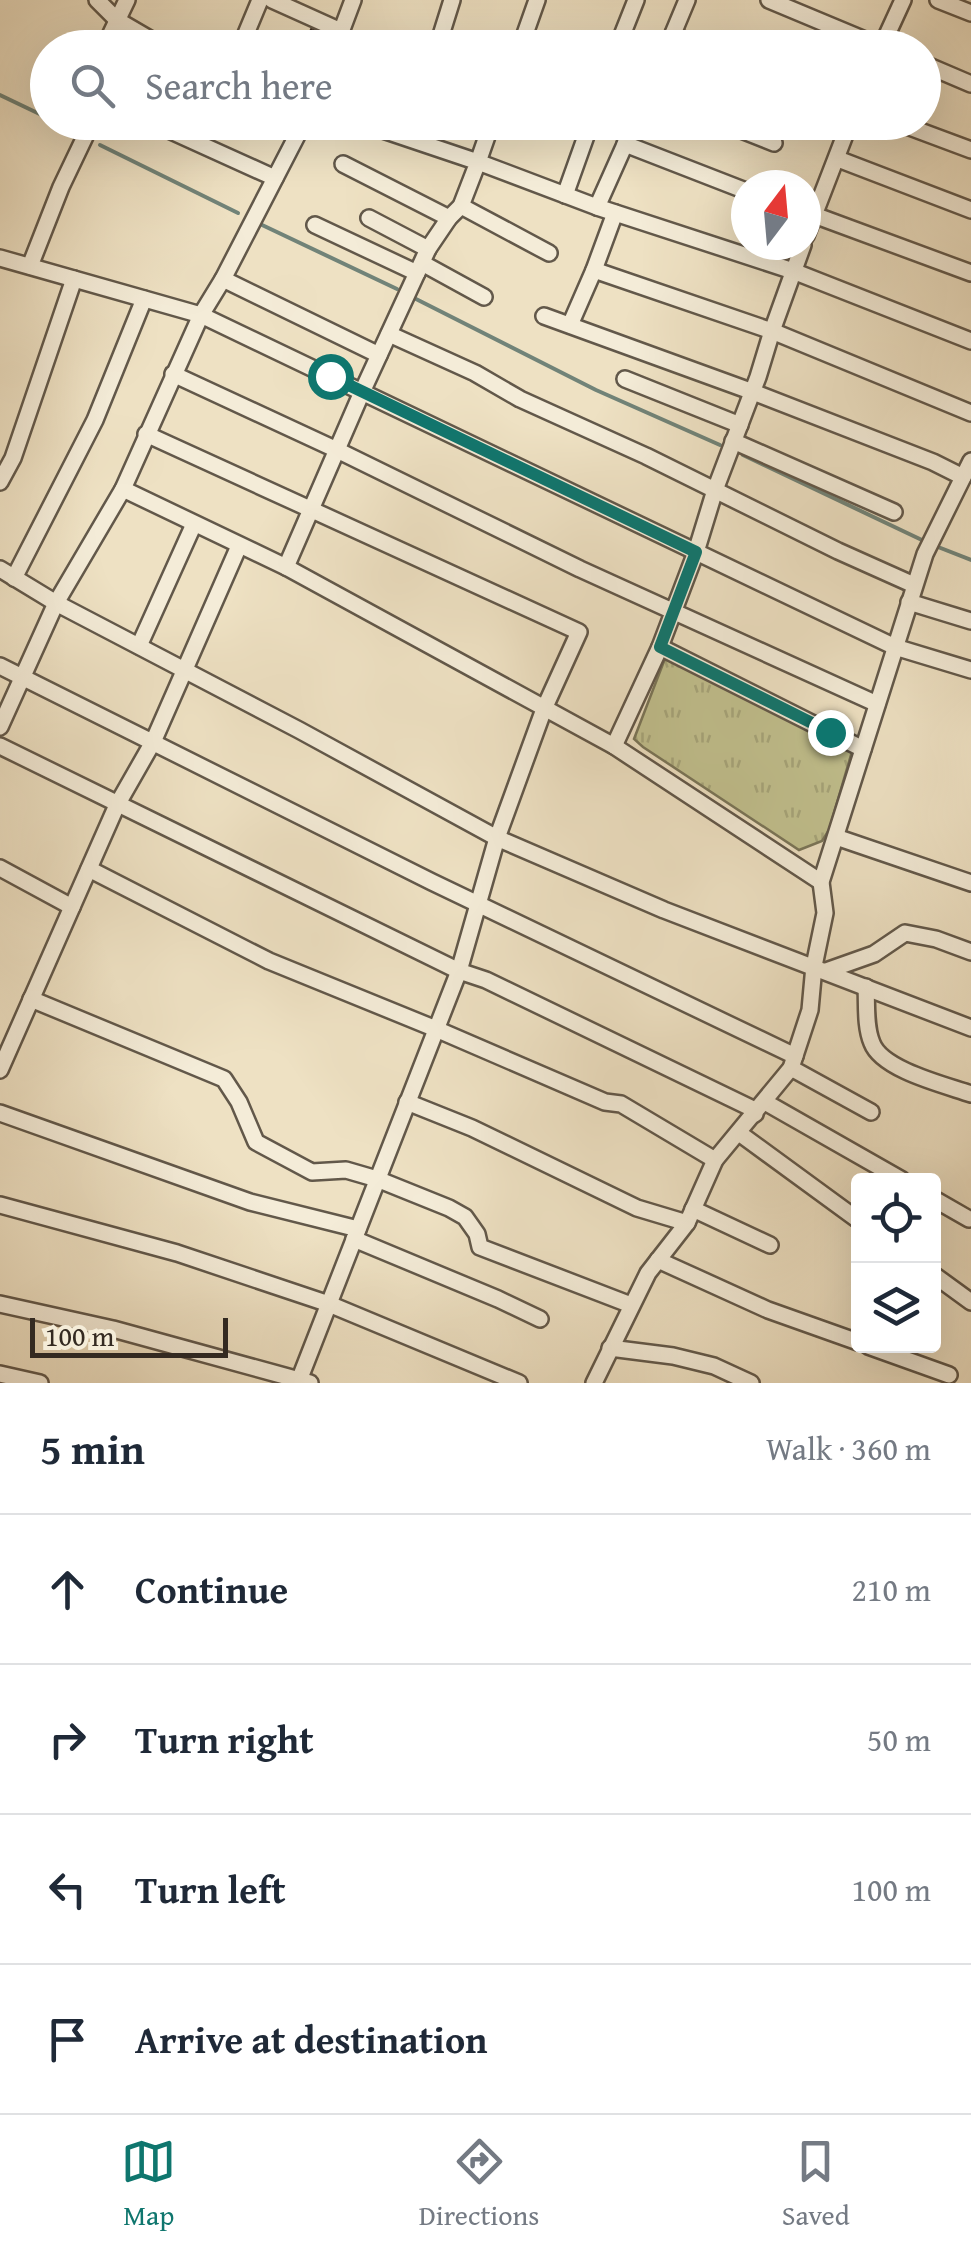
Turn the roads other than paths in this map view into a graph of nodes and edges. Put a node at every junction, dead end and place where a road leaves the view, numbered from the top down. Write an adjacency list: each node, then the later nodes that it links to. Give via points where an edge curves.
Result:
1 (97, 0): 14 (street)
2 (126, 0): 14 (street)
3 (260, 0): 17 (street)
4 (272, 0): 18 (street)
5 (353, 0): 19 (street)
6 (452, 0): 20 (street)
7 (537, 0): 21 (street)
8 (636, 0): 22 (street)
9 (687, 0): 23 (street)
10 (769, 0): 24 (street)
11 (903, 0): 25 (street)
12 (938, 0): 13 (street)
13 (971, 13)
14 (117, 20): 15 (street); 16 (street)
15 (112, 30)
16 (134, 30)
17 (248, 30)
18 (339, 30)
19 (341, 30)
20 (443, 30)
21 (526, 30)
22 (624, 30)
23 (675, 30)
24 (841, 30)
25 (890, 30)
26 (941, 71): 27 (street)
27 (971, 84)
28 (941, 139): 40 (street)
29 (83, 140): 59 (street)
30 (191, 140): 44 (street)
31 (295, 140): 44 (street)
32 (412, 140): 42 (street)
33 (486, 140): 42 (street)
34 (585, 140): 47 (street)
35 (627, 140): 39 (street)
36 (766, 140): 38 (street)
37 (844, 140): 41 (street)
38 (774, 143)
39 (625, 144): 45 (street); 48 (street)
40 (971, 150)
41 (838, 160): 46 (street); 49 (street)
42 (478, 162): 47 (street); 50 (street)
43 (343, 164): 50 (street)
44 (275, 178): 64 (street)
45 (731, 185)
46 (821, 192)
47 (565, 195): 48 (street)
48 (597, 207): 51 (street)
49 (971, 210)
50 (455, 212): 55 (street); 58 (street)
51 (615, 213): 60 (street); 61 (street)
52 (821, 217): 62 (street)
53 (369, 218): 58 (street)
54 (314, 226): 58 (street)
55 (549, 252)
56 (0, 258): 59 (street)
57 (797, 260): 61 (street)
58 (422, 262): 65 (street); 71 (street)
59 (30, 266): 63 (street)
60 (594, 270): 69 (street); 70 (street)
61 (792, 271): 70 (street); 72 (street)
62 (971, 273)
63 (74, 278): 66 (street); 85 (street)
64 (223, 279): 67 (street); 73 (street)
65 (484, 297)
66 (144, 299): 67 (street); 94 (street, via 95,420)
67 (201, 315): 74 (street); 76 (street)
68 (544, 316): 69 (street)
69 (570, 325): 77 (street)
70 (772, 331): 77 (street); 78 (street)
71 (389, 334): 73 (street); 87 (street)
72 (971, 341)
73 (379, 355): 76 (street)
74 (174, 374): 80 (street); 82 (street)
75 (626, 379): 79 (street)
76 (362, 392): 82 (street); 92 (street)
77 (753, 392): 79 (street); 84 (street)
78 (971, 412)
79 (740, 425): 81 (street)
80 (146, 434): 86 (street); 88 (street)
81 (733, 441): 87 (street); 89 (street)
82 (337, 450): 88 (street); 98 (street)
83 (971, 461): 84 (street)
84 (963, 477): 95 (street)
85 (0, 482)
86 (123, 489): 90 (street); 97 (street)
87 (715, 490): 92 (street); 95 (street)
88 (311, 508): 93 (street); 108 (street, via 578,632)
89 (894, 512)
90 (194, 524): 91 (street); 100 (street)
91 (238, 546): 93 (street); 104 (street)
92 (696, 552): 98 (street); 102 (street)
93 (286, 567): 108 (street)
94 (7, 573): 97 (street)
95 (914, 585): 96 (street)
96 (909, 602): 99 (street); 102 (street)
97 (56, 603): 100 (street); 106 (street)
98 (674, 611): 101 (street); 107 (street)
99 (971, 621)
100 (139, 646): 104 (street)
101 (660, 647): 112 (street); 113 (street)
102 (895, 647): 105 (street); 107 (street)
103 (0, 666): 106 (street)
104 (184, 670): 110 (street); 116 (street)
105 (971, 670)
106 (22, 676): 109 (street); 110 (street)
107 (876, 704): 113 (street)
108 (544, 709): 112 (street); 116 (street)
109 (0, 727)
110 (153, 742): 114 (street); 121 (street)
111 (0, 746): 114 (street)
112 (614, 746): 119 (street)
113 (863, 749): 115 (street)
114 (118, 805): 118 (street); 125 (street)
115 (836, 837): 119 (street); 120 (street)
116 (497, 838): 121 (street); 124 (street)
117 (0, 868): 122 (street)
118 (89, 869): 122 (street); 129 (street, via 270,961)
119 (822, 882): 124 (street)
120 (971, 882)
121 (479, 902): 125 (street); 130 (street)
122 (72, 908): 127 (street)
123 (971, 952): 124 (street, via 905,933 874,954)
124 (820, 968): 126 (street); 130 (street)
125 (459, 971): 129 (street); 134 (street)
126 (866, 987): 128 (street); 132 (street, via 870,1042 878,1054)
127 (32, 999): 131 (street); 140 (street, via 224,1078 256,1142 312,1172 346,1170)
128 (971, 1028)
129 (436, 1029): 133 (street); 138 (street, via 621,1104)
130 (793, 1062): 134 (street); 135 (street)
131 (0, 1070)
132 (971, 1094)
133 (408, 1102): 140 (street); 144 (street, via 636,1208)
134 (760, 1108): 137 (street); 139 (street)
135 (871, 1112)
136 (0, 1113): 146 (street)
137 (739, 1133): 138 (street); 143 (street)
138 (715, 1160): 144 (street)
139 (888, 1173)
140 (377, 1179): 146 (street); 153 (street, via 465,1217 480,1247)
141 (941, 1202): 145 (street)
142 (0, 1205): 152 (street, via 177,1253)
143 (851, 1215)
144 (690, 1216): 147 (street); 148 (street)
145 (969, 1219)
146 (356, 1234): 152 (street); 154 (street)
147 (770, 1244)
148 (658, 1260): 153 (street); 155 (street)
149 (941, 1280): 150 (street)
150 (971, 1302)
151 (0, 1304): 160 (street)
152 (329, 1304): 160 (street); 162 (street)
153 (631, 1305): 156 (street)
154 (540, 1319)
155 (851, 1340)
156 (610, 1348): 163 (street); 164 (street, via 714,1366)
157 (888, 1353): 159 (street)
158 (0, 1374): 161 (street)
159 (949, 1375)
160 (302, 1382)
161 (40, 1383)
162 (519, 1383)
163 (594, 1383)
164 (751, 1383)

